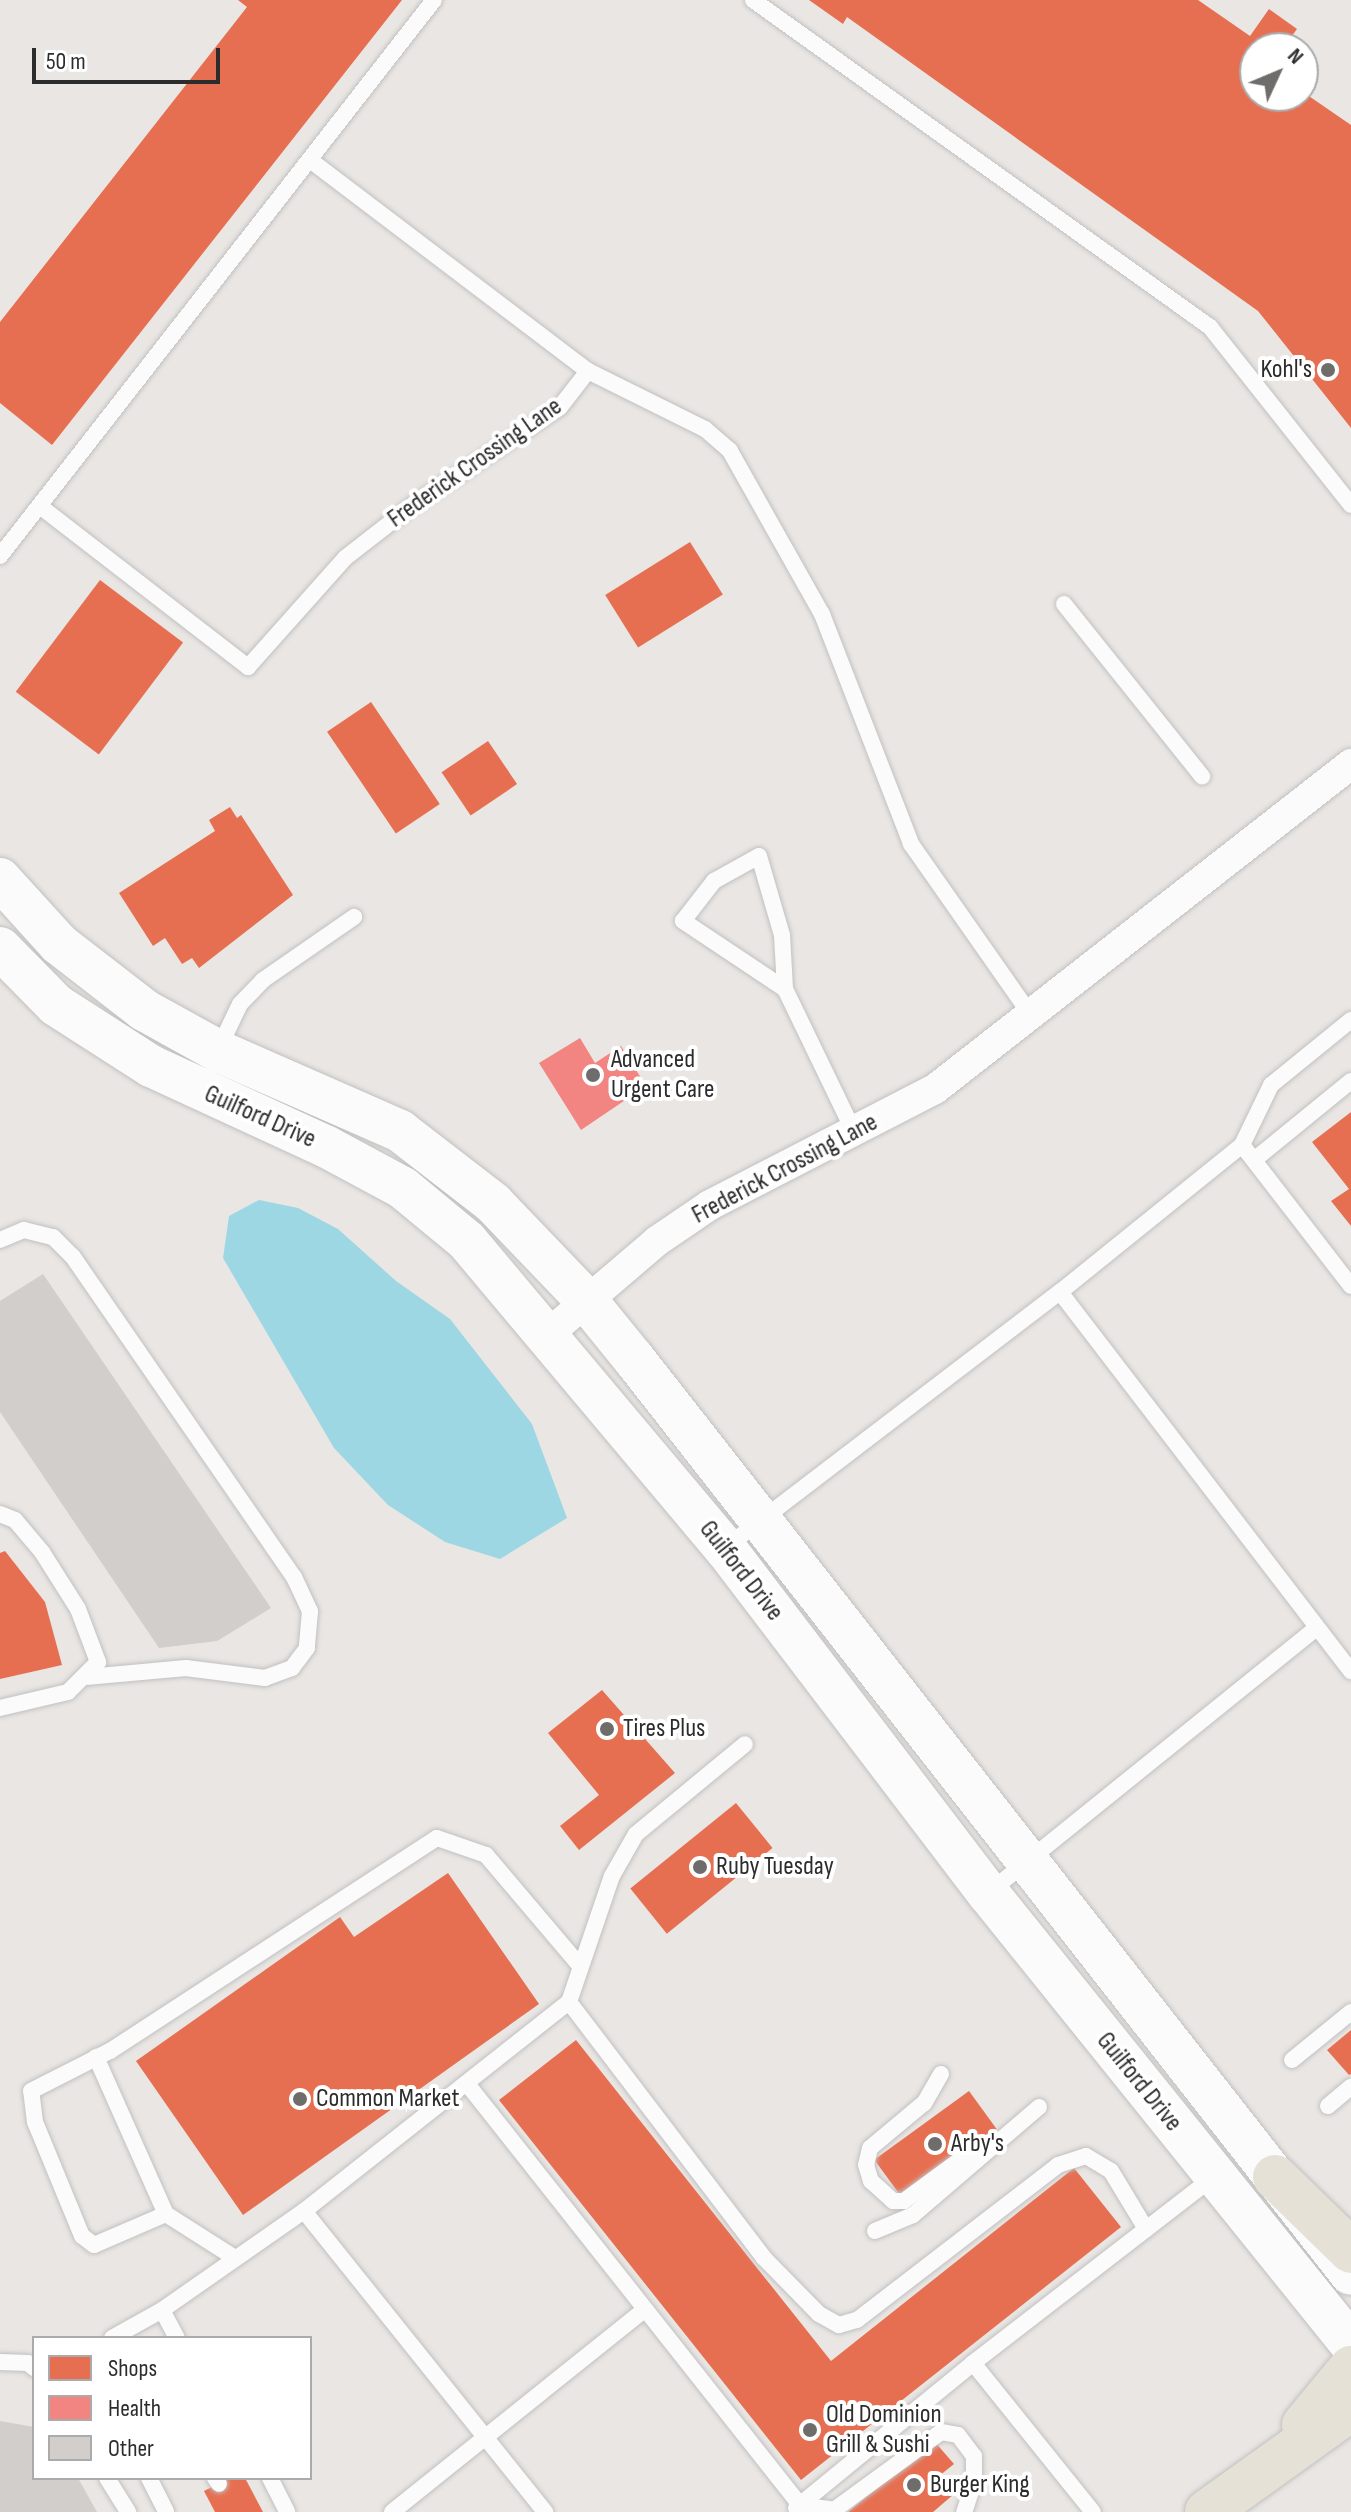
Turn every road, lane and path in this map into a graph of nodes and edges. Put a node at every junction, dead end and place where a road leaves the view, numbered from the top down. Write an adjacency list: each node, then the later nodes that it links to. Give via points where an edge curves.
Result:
1 (434, 0): 3 (lane)
2 (753, 0): 5 (lane, via 1210,327)
3 (310, 160): 4 (lane); 6 (lane)
4 (588, 371): 6 (lane, Frederick Crossing Lane, via 560,407 413,505 345,558 248,667); 15 (lane, via 705,429 730,451 822,614 911,844)
5 (1351, 505)
6 (41, 507): 7 (lane)
7 (0, 556)
8 (1064, 604): 10 (lane)
9 (1351, 764): 15 (street, Frederick Crossing Lane)
10 (1202, 776)
11 (0, 879): 17 (main road, Guilford Drive, via 96,976 144,1010)
12 (354, 917): 17 (lane, via 263,980 240,1004)
13 (0, 948): 17 (main road, Guilford Drive, via 56,1005 151,1066)
14 (785, 989): 14 (lane, via 782,935 759,856 714,881 683,921); 19 (lane)
15 (1030, 1014): 19 (street, Frederick Crossing Lane, via 935,1089)
16 (1351, 1020): 20 (lane, via 1271,1085)
17 (209, 1070): 25 (main road, Guilford Drive, via 400,1131 493,1203); 26 (main road, Guilford Drive, via 434,1209)
18 (1351, 1081): 21 (lane)
19 (855, 1134): 25 (street, Frederick Crossing Lane, via 710,1205)
20 (1242, 1145): 21 (lane); 24 (lane)
21 (1254, 1160): 23 (lane)
22 (0, 1240): 32 (lane, via 24,1230 53,1237 73,1257 294,1577 310,1611 307,1648 292,1668 265,1678 186,1668)
23 (1351, 1286)
24 (1060, 1292): 28 (lane); 30 (lane)
25 (586, 1300): 26 (street, Frederick Crossing Lane); 28 (main road, Guilford Drive)
26 (547, 1335): 29 (main road, Guilford Drive)
27 (0, 1514): 32 (lane, via 15,1520 42,1552 78,1609 98,1662)
28 (762, 1520): 29 (lane); 35 (main road, Guilford Drive)
29 (725, 1548): 36 (main road, Guilford Drive)
30 (1316, 1628): 31 (lane); 35 (lane)
31 (1351, 1671)
32 (88, 1677): 33 (lane, via 68,1692)
33 (0, 1708)
34 (745, 1744): 37 (lane, via 636,1834 612,1876)
35 (1028, 1862): 36 (lane); 49 (main road, Guilford Drive)
36 (988, 1893): 48 (main road, Guilford Drive)
37 (580, 1966): 38 (lane); 40 (lane, via 486,1855 437,1838)
38 (569, 2002): 43 (lane); 52 (lane, via 763,2257 819,2314 839,2325 857,2320 1058,2165 1086,2156 1111,2171)
39 (1351, 2012): 41 (lane)
40 (96, 2057): 51 (lane); 51 (lane, via 31,2091 35,2122 82,2236 94,2245)
41 (1292, 2060)
42 (941, 2074): 47 (lane, via 924,2103 870,2148 866,2165 871,2181 893,2201 904,2201 976,2148)
43 (468, 2085): 50 (lane); 58 (lane)
44 (1351, 2087): 45 (lane)
45 (1328, 2106)
46 (1039, 2107): 47 (lane)
47 (997, 2144): 53 (lane, via 913,2215)
48 (1214, 2177): 52 (lane); 61 (main road, Guilford Drive)
49 (1275, 2177): 54 (main road); 56 (main road, Guilford Drive)
50 (304, 2211): 55 (lane); 67 (lane)
51 (166, 2214): 55 (lane)
52 (1146, 2229): 63 (lane)
53 (875, 2231)
54 (1351, 2251)
55 (235, 2258): 57 (lane)
56 (1351, 2274)
57 (162, 2310): 59 (lane); 60 (lane)
58 (644, 2310): 67 (lane); 72 (lane)
59 (116, 2336)
60 (176, 2336)
61 (1351, 2344)
62 (0, 2362): 64 (lane)
63 (973, 2363): 72 (lane); 79 (lane)
64 (32, 2366)
65 (1351, 2368): 68 (main road)
66 (1351, 2409): 68 (main road)
67 (485, 2437): 76 (lane); 77 (lane)
68 (1277, 2458): 80 (main road)
69 (108, 2480): 73 (lane)
70 (150, 2480): 74 (lane)
71 (271, 2480): 75 (lane)
72 (796, 2509): 78 (lane, via 834,2510 941,2432 958,2435 974,2456 974,2482)
73 (128, 2512)
74 (166, 2512)
75 (287, 2512)
76 (392, 2512)
77 (545, 2512)
78 (964, 2512)
79 (1093, 2512)
80 (1207, 2512)

